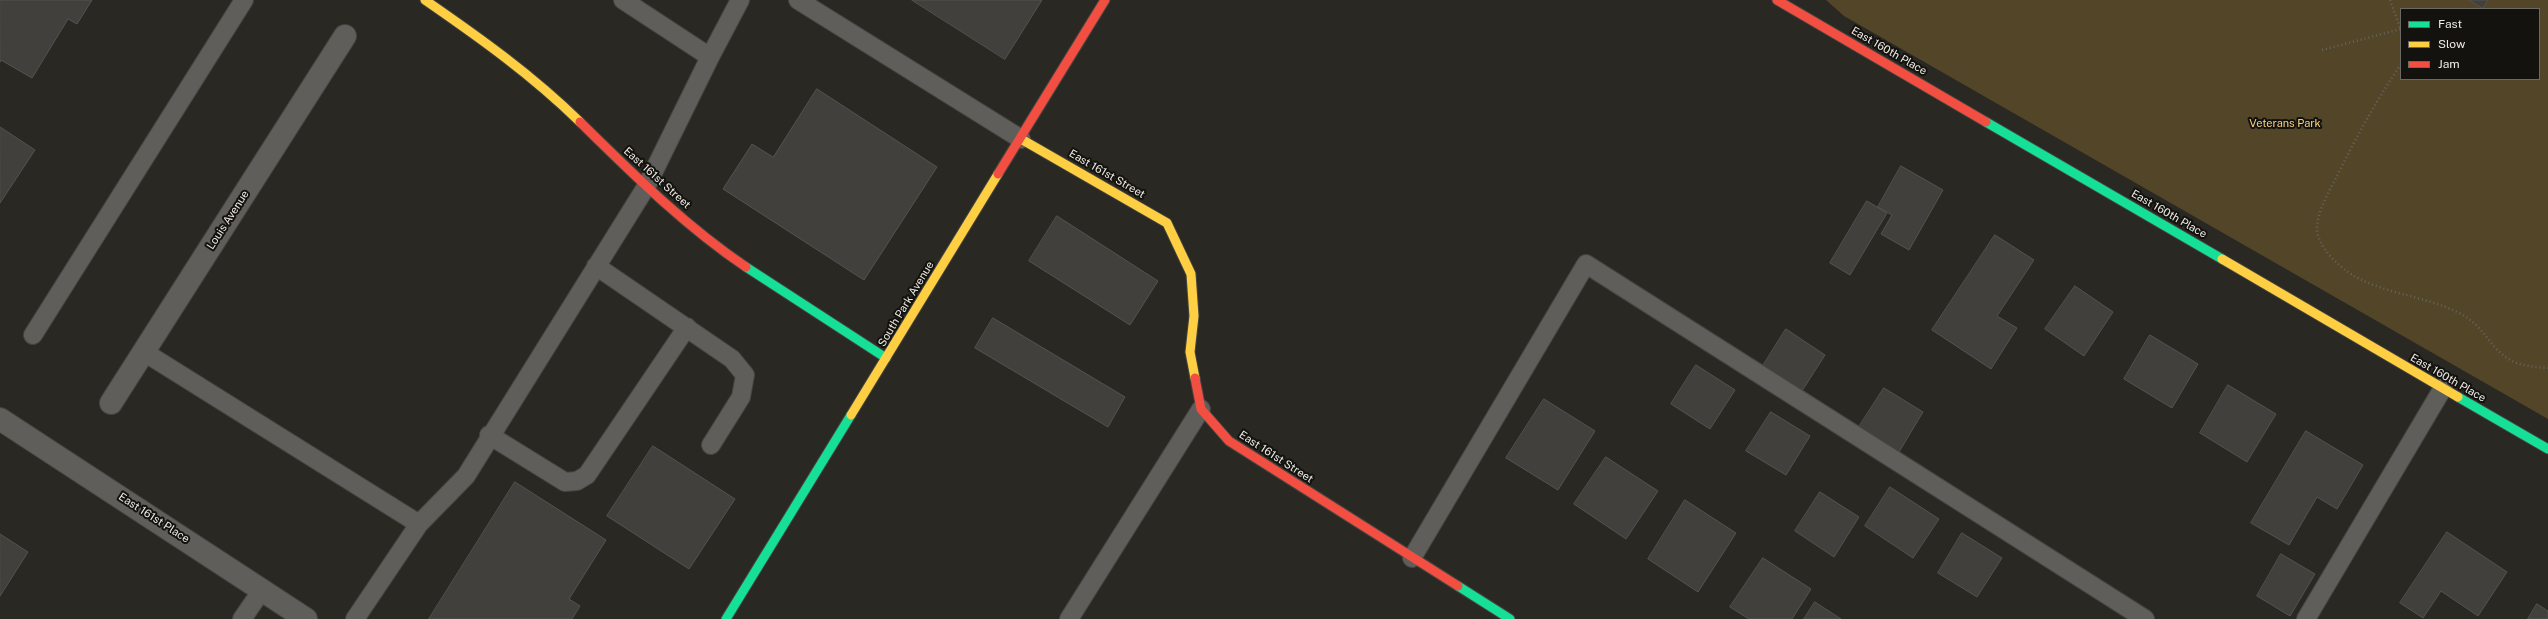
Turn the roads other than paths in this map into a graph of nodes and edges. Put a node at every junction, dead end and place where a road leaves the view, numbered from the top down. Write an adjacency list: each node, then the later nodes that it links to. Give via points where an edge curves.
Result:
1 (244, 0): 14 (lane)
2 (425, 0): 11 (street, East 161st Street, via 482,39 543,86)
3 (623, 0): 9 (lane)
4 (740, 0): 9 (lane)
5 (798, 0): 10 (lane)
6 (1105, 0): 10 (street, South Park Avenue)
7 (1778, 0): 17 (street, East 160th Place)
8 (345, 36): 15 (street, Louis Avenue)
9 (710, 57): 11 (lane)
10 (1021, 138): 16 (street, South Park Avenue); 19 (street, East 161st Street, via 1167,223 1191,274 1194,316 1190,352)
11 (646, 187): 12 (lane); 16 (street, East 161st Street, via 724,252)
12 (596, 266): 13 (lane); 21 (lane)
13 (687, 327): 21 (lane, via 587,476 577,481 565,482); 22 (lane, via 732,359 745,375 741,397)
14 (33, 335)
15 (144, 352): 18 (street, Louis Avenue); 24 (lane)
16 (886, 358): 30 (street, South Park Avenue)
17 (2443, 388): 23 (street, East 160th Place); 34 (lane)
18 (111, 403)
19 (1201, 409): 25 (street, East 161st Street, via 1229,441); 31 (lane)
20 (0, 419): 26 (street, East 161st Place)
21 (490, 435): 24 (lane, via 466,476)
22 (711, 445)
23 (2548, 449)
24 (419, 524): 29 (lane)
25 (1412, 558): 32 (street, East 161st Street); 33 (lane, via 1586,264)
26 (262, 590): 27 (lane); 28 (street, East 161st Place)
27 (242, 619)
28 (306, 619)
29 (355, 619)
30 (726, 619)
31 (1069, 619)
32 (1510, 619)
33 (2144, 619)
34 (2306, 619)

